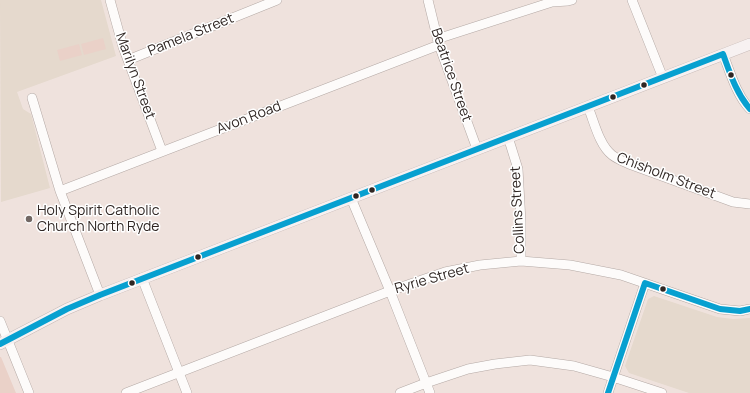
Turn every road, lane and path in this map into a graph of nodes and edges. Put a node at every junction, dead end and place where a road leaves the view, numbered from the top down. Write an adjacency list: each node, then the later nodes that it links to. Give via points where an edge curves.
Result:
1 (110, 0): 10 (street, Marilyn Street)
2 (277, 0): 10 (street, Pamela Street)
3 (428, 0): 7 (street, Beatrice Street)
4 (572, 0): 6 (street, Avon Road)
5 (632, 0): 11 (street)
6 (551, 1): 7 (street, Avon Road)
7 (438, 42): 16 (street, Beatrice Street); 17 (street, Avon Road)
8 (750, 44): 9 (main road)
9 (724, 54): 11 (main road); 14 (street, via 738,92)
10 (128, 60): 17 (street, Marilyn Street)
11 (663, 78): 13 (main road)
12 (32, 98): 18 (street)
13 (588, 107): 15 (main road); 20 (street, Chisholm Street, via 604,146 617,159 733,202)
14 (750, 109)
15 (508, 137): 16 (main road); 21 (street, Collins Street, via 518,169)
16 (477, 149): 19 (main road)
17 (162, 151): 18 (street, Avon Road)
18 (60, 191): 25 (street)
19 (351, 198): 22 (main road); 24 (street)
20 (750, 204)
21 (521, 261): 23 (street, Ryrie Street, via 594,269); 24 (street, Ryrie Street, via 445,272)
22 (142, 278): 25 (main road); 29 (street)
23 (645, 283): 26 (street, Ryrie Street, via 720,309); 30 (street)
24 (390, 291): 29 (street, Ryrie Street); 31 (street)
25 (100, 295): 28 (main road)
26 (750, 309)
27 (0, 321): 28 (street)
28 (4, 342): 32 (street)
29 (179, 373): 33 (street, Ryrie Street); 34 (street)
30 (613, 377): 31 (street, via 574,366 530,360 468,369); 37 (street); 38 (street)
31 (426, 383): 35 (street); 36 (street)
32 (29, 393)
33 (126, 393)
34 (187, 393)
35 (400, 393)
36 (430, 393)
37 (608, 393)
38 (662, 393)

